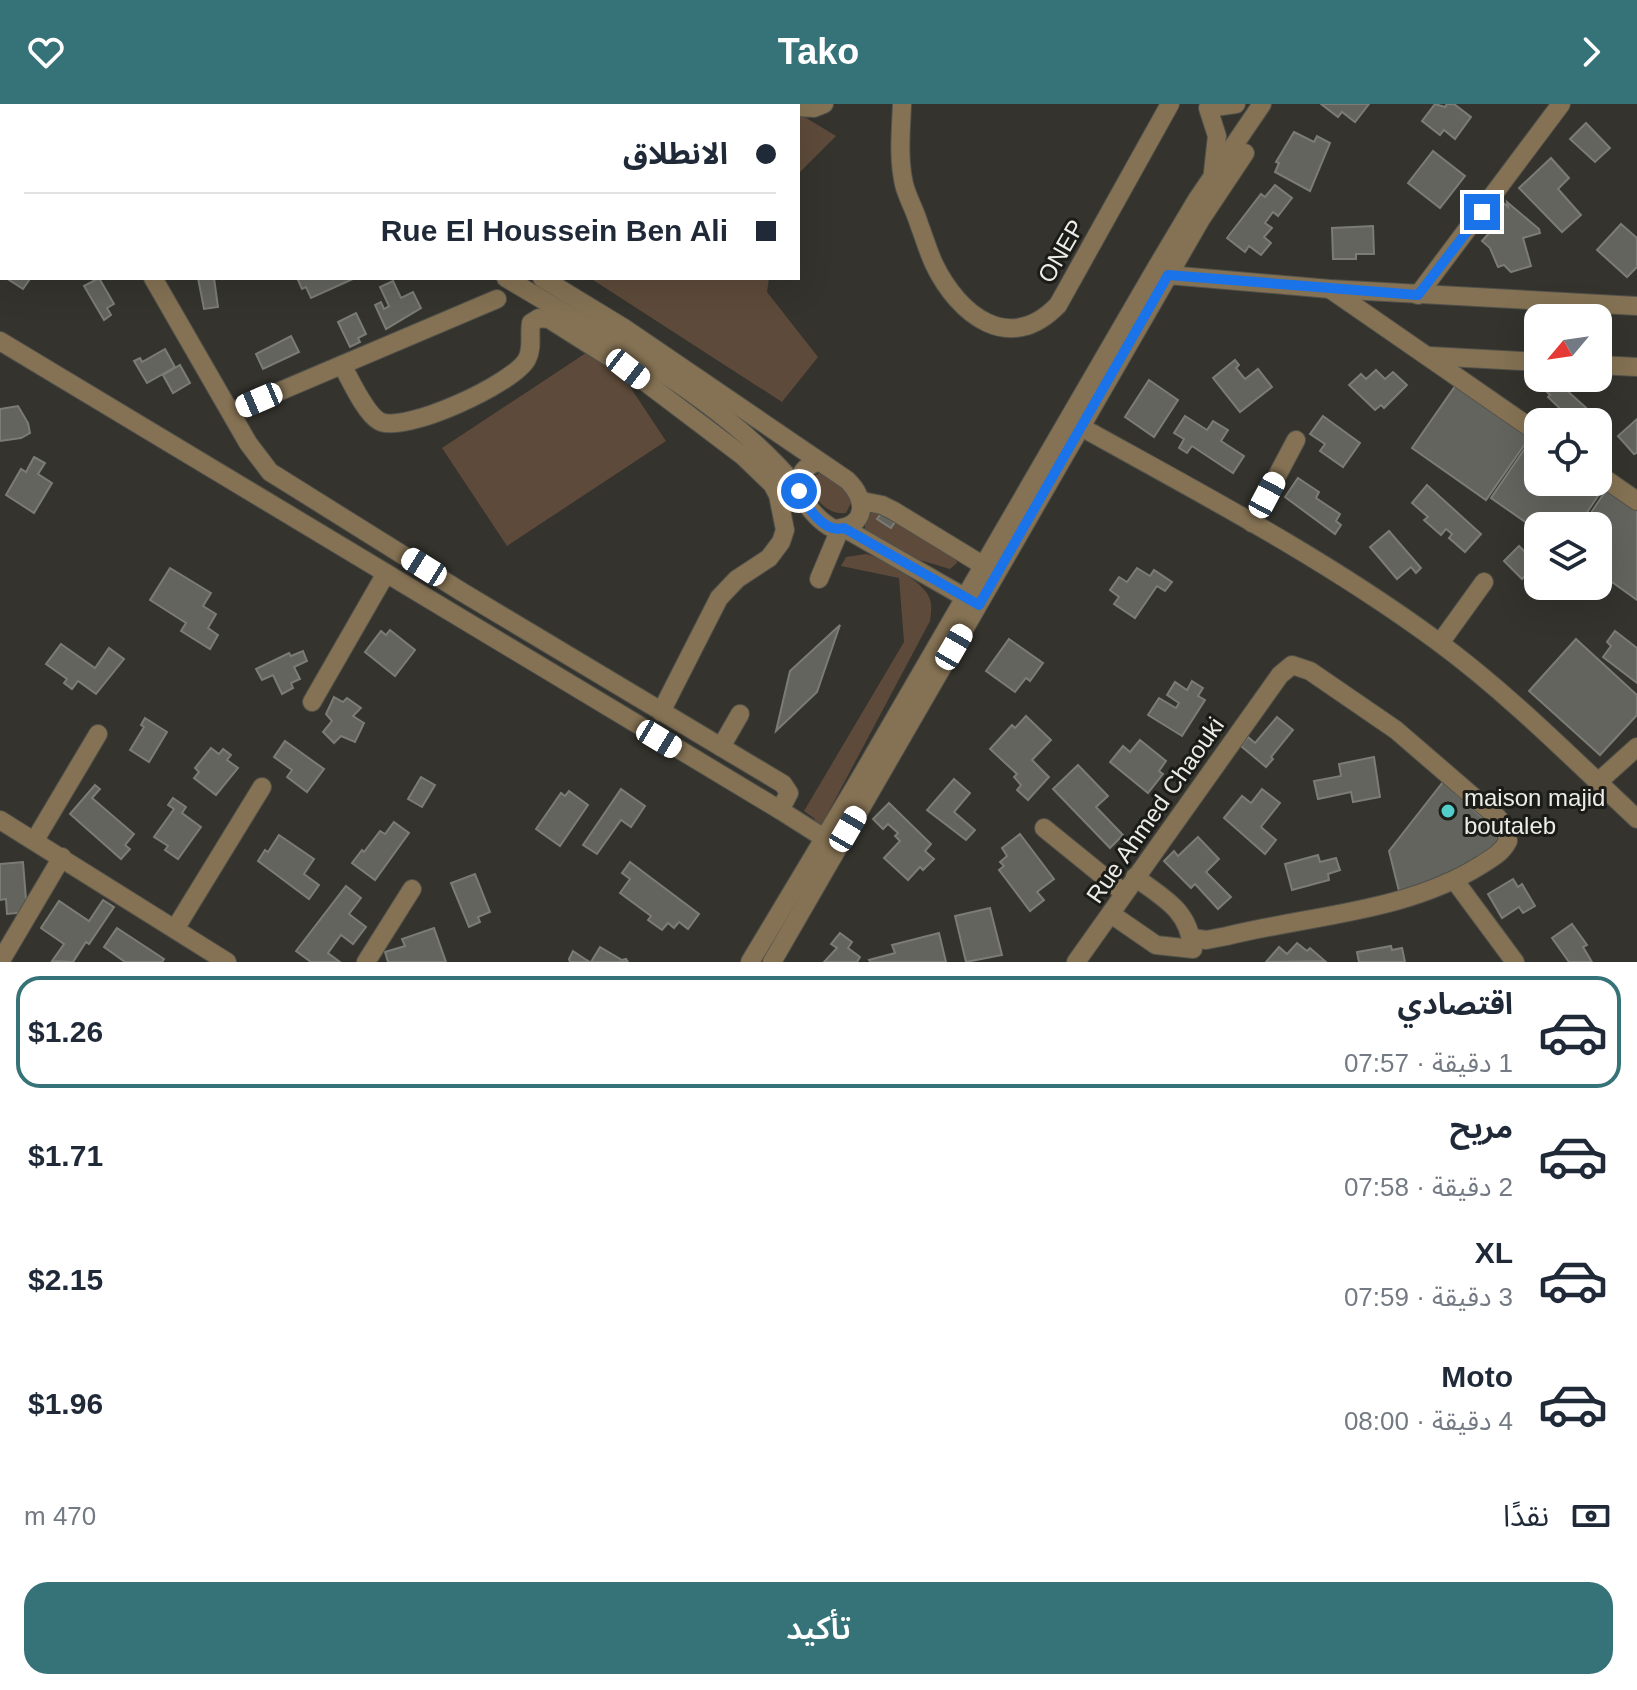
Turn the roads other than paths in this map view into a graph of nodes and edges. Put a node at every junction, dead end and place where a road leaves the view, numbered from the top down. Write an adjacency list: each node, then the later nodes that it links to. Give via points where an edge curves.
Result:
1 (824, 104): 8 (street)
2 (902, 104): 3 (street, ONEP, via 905,188 936,268 970,311 986,324 1006,329 1039,321 1058,305)
3 (1170, 104)
4 (1236, 104): 9 (street)
5 (1262, 104): 10 (street)
6 (1276, 104): 10 (street)
7 (1561, 104): 17 (street)
8 (800, 106)
9 (1204, 106): 10 (street); 11 (street, via 1217,136)
10 (1249, 135): 11 (street); 12 (street, via 1201,219)
11 (1212, 178): 12 (street)
12 (1162, 272): 16 (street); 28 (street)
13 (159, 280): 26 (street)
14 (509, 280): 32 (street, via 731,422)
15 (545, 280): 30 (street)
16 (1330, 289): 17 (street); 21 (street)
17 (1418, 295): 19 (street)
18 (497, 299): 23 (street)
19 (1637, 306)
20 (0, 341): 38 (street)
21 (1427, 356): 22 (street); 27 (street)
22 (1524, 361)
23 (342, 365): 26 (street); 44 (street, via 379,422 425,418 518,370 527,359 531,323 549,319 628,369 772,484 785,530 781,542 719,598)
24 (1612, 366): 25 (street)
25 (1637, 367)
26 (231, 412): 44 (street, via 270,472)
27 (1524, 423)
28 (1075, 424): 35 (street); 37 (street)
29 (1296, 440): 35 (street)
30 (817, 462): 32 (street, via 802,473); 33 (street, via 851,484)
31 (1612, 484): 34 (street)
32 (799, 490): 36 (street, via 821,521)
33 (862, 501): 36 (street, via 858,517); 37 (street, via 894,511)
34 (1637, 501)
35 (1252, 523): 42 (street)
36 (842, 528): 39 (street); 41 (street)
37 (990, 570): 41 (street)
38 (385, 575): 43 (street); 51 (street)
39 (819, 579)
40 (1484, 582): 42 (street)
41 (972, 601): 56 (street)
42 (1440, 643): 49 (street)
43 (312, 702)
44 (661, 712): 47 (street)
45 (740, 714): 47 (street)
46 (98, 734): 55 (street)
47 (721, 747): 51 (street, via 787,787)
48 (1637, 747): 49 (street)
49 (1598, 782): 52 (street)
50 (262, 787): 62 (street)
51 (780, 810): 56 (street)
52 (1637, 819)
53 (0, 820): 55 (street)
54 (1044, 828): 59 (street)
55 (35, 840): 57 (street)
56 (830, 843): 64 (street)
57 (62, 857): 62 (street); 65 (street)
58 (1455, 881): 59 (street, Rue Ahmed Chaouki, via 1505,847 1507,833 1498,818 1396,730 1310,671 1292,665); 63 (street, via 1382,904); 70 (street)
59 (1130, 885): 61 (street, Rue Ahmed Chaouki); 63 (street, via 1179,912 1190,928)
60 (412, 889): 67 (street)
61 (1111, 914): 63 (street, via 1156,945 1175,949); 68 (street, Rue Ahmed Chaouki)
62 (175, 929): 66 (street)
63 (1192, 944): 69 (street)
64 (761, 960)
65 (0, 962)
66 (227, 962)
67 (366, 962)
68 (1076, 962)
69 (1207, 962)
70 (1515, 962)

